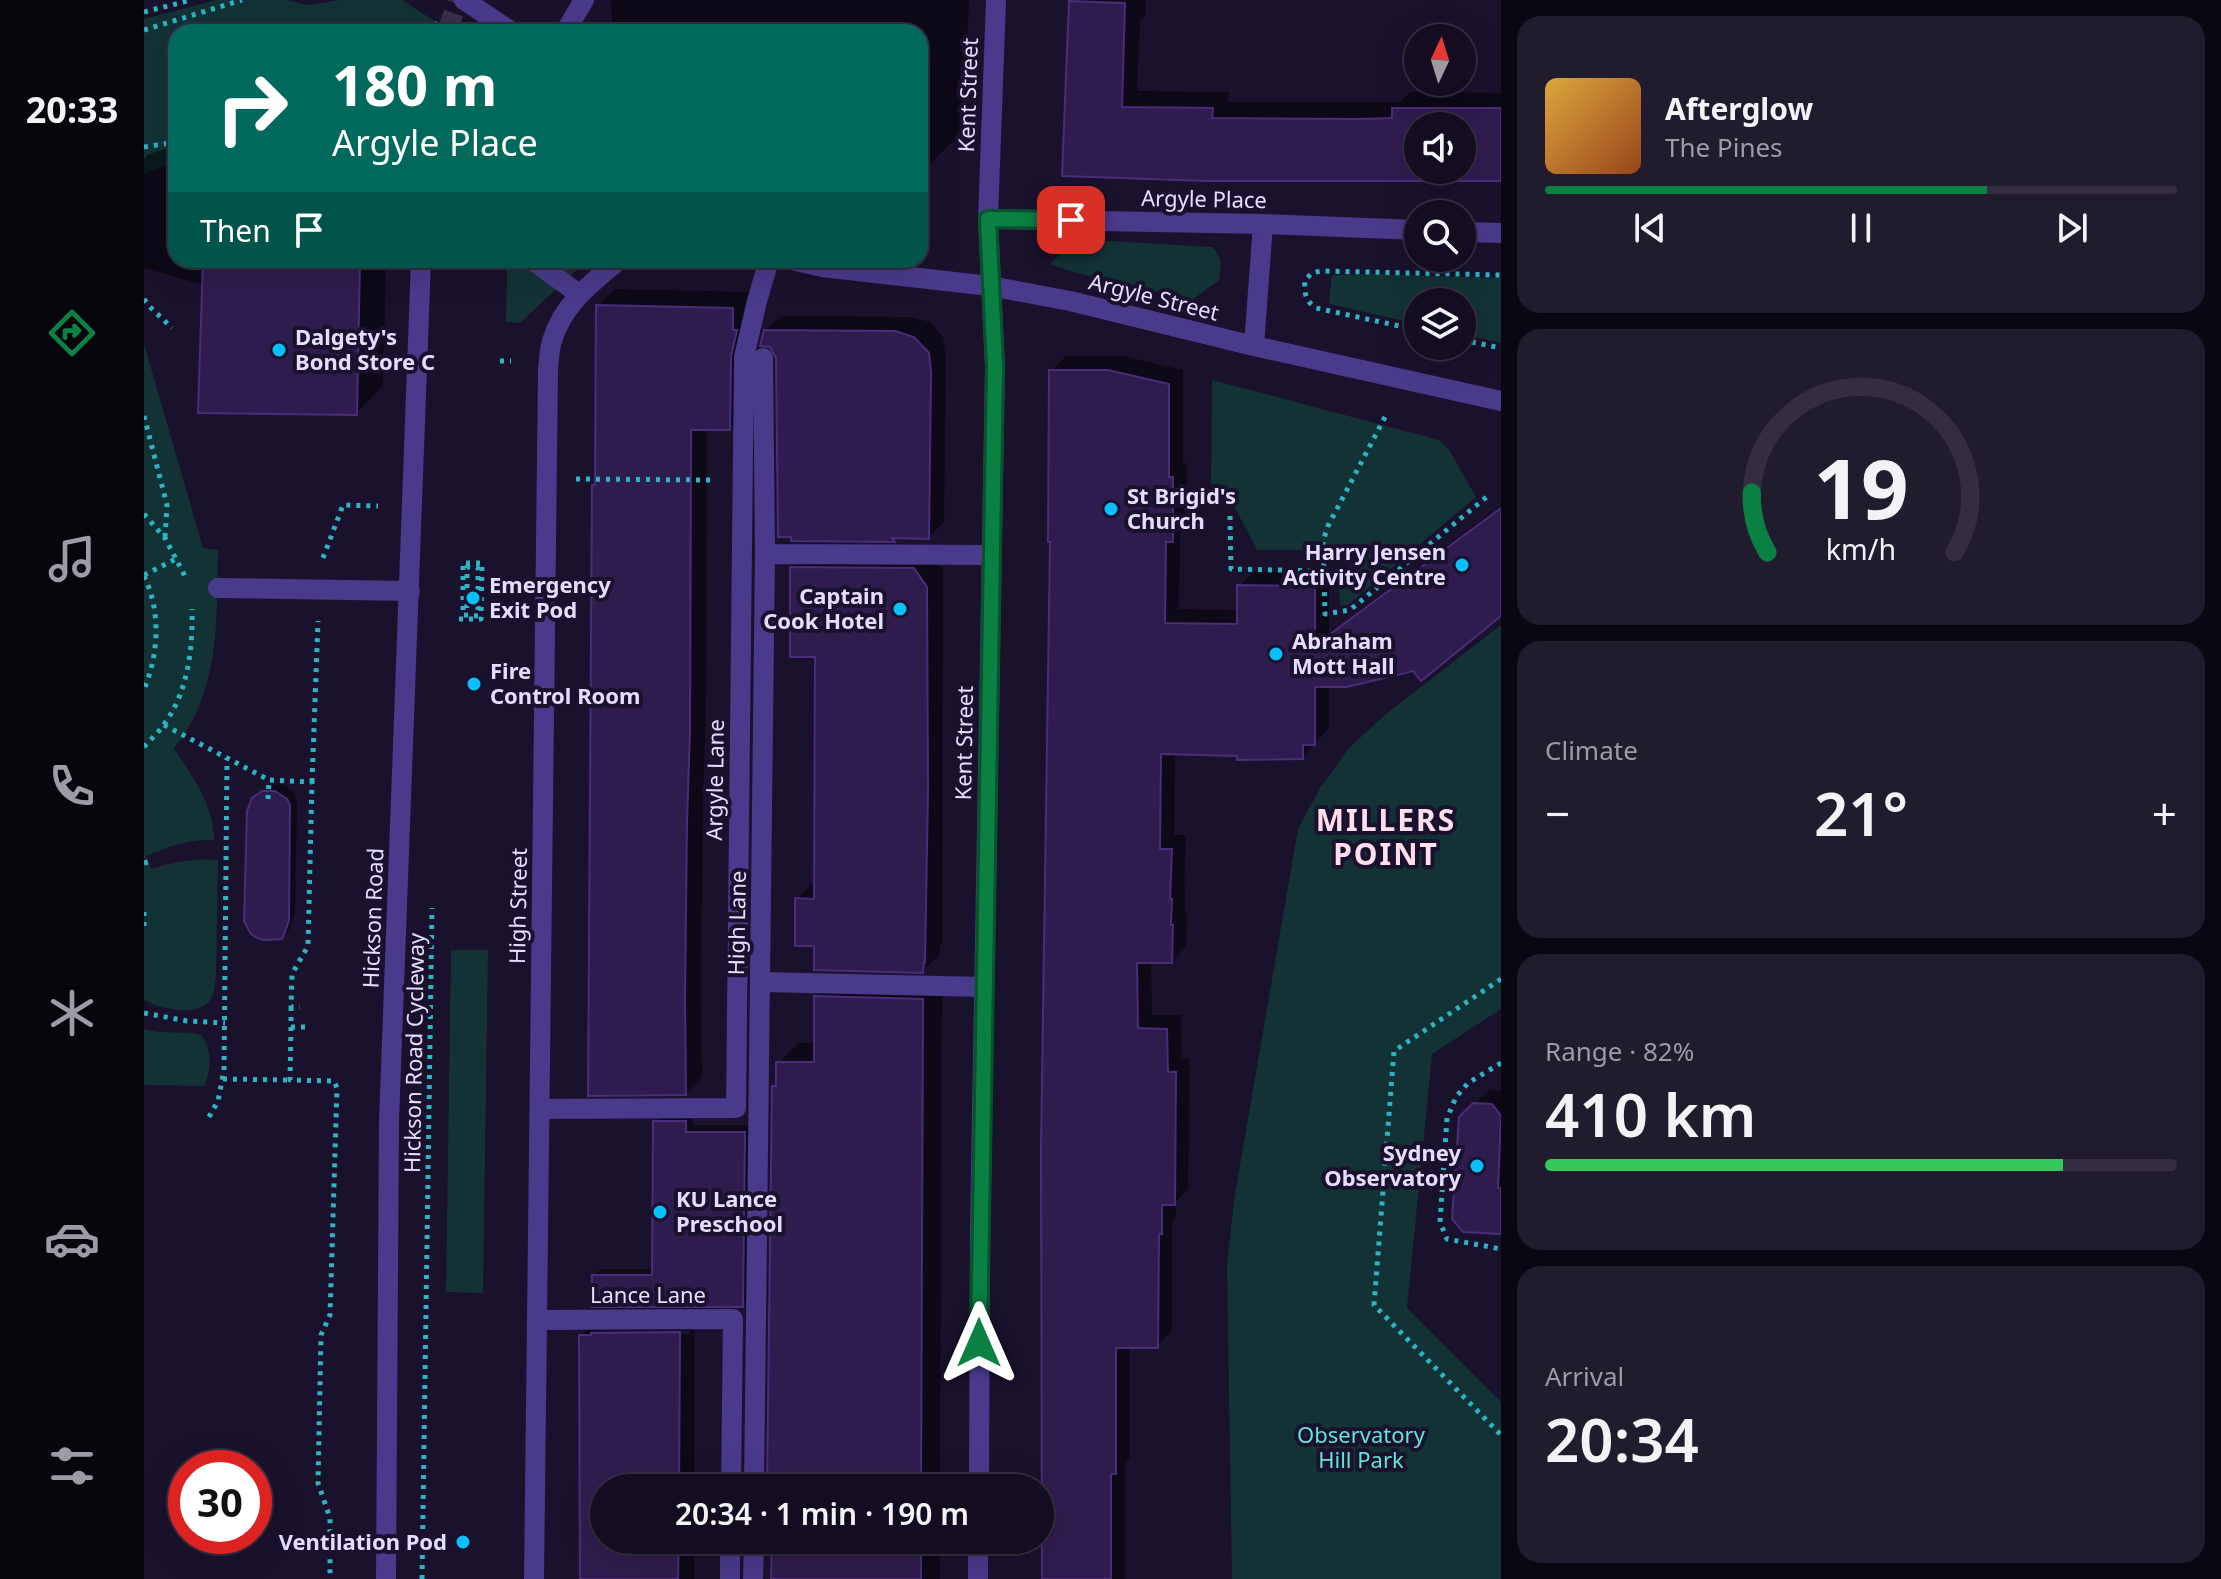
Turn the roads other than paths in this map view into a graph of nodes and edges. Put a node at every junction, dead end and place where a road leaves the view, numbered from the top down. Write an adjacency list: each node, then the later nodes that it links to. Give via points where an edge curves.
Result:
1 (464, 0): 4 (street, bridge)
2 (584, 0): 5 (street)
3 (996, 0): 6 (street, Kent Street)
4 (500, 24)
5 (570, 24)
6 (988, 219): 7 (street, Argyle Place); 16 (street, Kent Street)
7 (1263, 224): 8 (street, Argyle Place); 18 (street)
8 (1404, 229)
9 (1476, 232): 10 (street)
10 (1501, 233)
11 (421, 268): 24 (street, Hickson Road)
12 (543, 268): 17 (street)
13 (610, 268): 17 (street, High Street)
14 (767, 268): 27 (street, Argyle Lane, via 744,357 736,1108)
15 (831, 268): 16 (street, Argyle Street)
16 (990, 286): 18 (street, Argyle Street); 22 (street, Kent Street, via 995,367)
17 (579, 294): 27 (street, High Street, via 552,339 548,370)
18 (1254, 346): 20 (street, Argyle Street)
19 (763, 358): 21 (street, High Lane)
20 (1501, 401)
21 (765, 554): 22 (street); 25 (street, High Lane)
22 (991, 555): 26 (street, Kent Street)
23 (218, 588): 24 (street)
24 (410, 591): 35 (street, Hickson Road, via 389,1121)
25 (760, 982): 26 (street); 30 (street, High Lane)
26 (984, 987): 31 (street, Kent Street)
27 (540, 1109): 28 (street, High Street)
28 (537, 1320): 29 (street, Lance Lane, via 733,1319); 36 (street, High Street)
29 (731, 1474)
30 (754, 1474)
31 (979, 1474)
32 (730, 1554): 37 (street)
33 (754, 1554): 38 (street)
34 (978, 1554): 39 (street)
35 (386, 1579)
36 (534, 1579)
37 (730, 1579)
38 (753, 1579)
39 (978, 1579)

